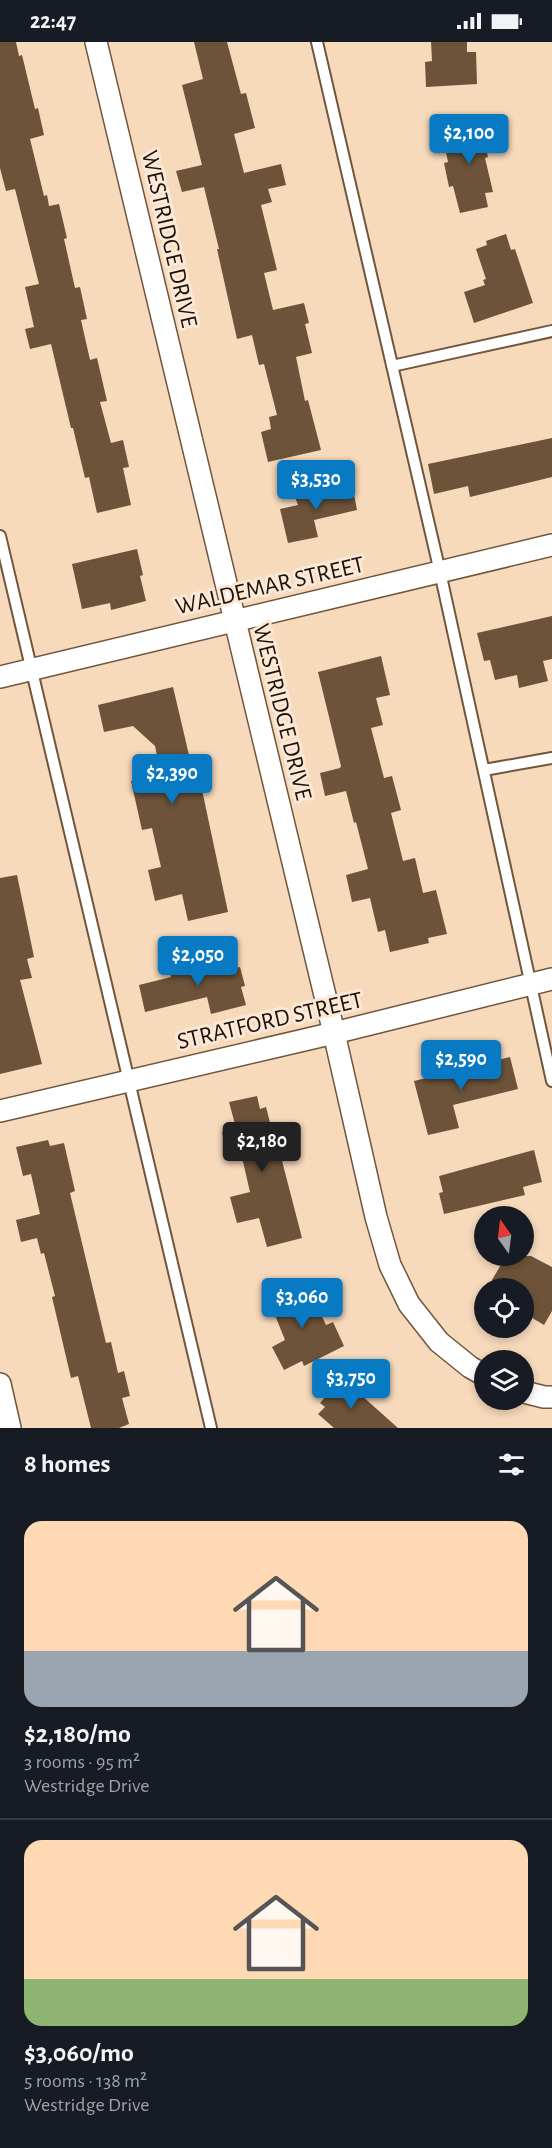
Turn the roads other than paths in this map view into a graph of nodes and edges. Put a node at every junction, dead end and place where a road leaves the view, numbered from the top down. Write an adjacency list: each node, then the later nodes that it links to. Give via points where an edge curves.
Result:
1 (96, 42): 8 (street, WESTRIDGE DRIVE)
2 (317, 42): 4 (lane)
3 (552, 331): 4 (lane)
4 (392, 366): 7 (lane)
5 (0, 536): 9 (lane)
6 (552, 545): 7 (street, WALDEMAR STREET)
7 (440, 572): 8 (street, WALDEMAR STREET); 12 (lane)
8 (234, 621): 9 (street, WALDEMAR STREET); 15 (street, WESTRIDGE DRIVE)
9 (31, 670): 10 (street, WALDEMAR STREET); 16 (lane)
10 (0, 677)
11 (552, 758): 12 (lane)
12 (484, 770): 14 (lane)
13 (552, 978): 14 (street, STRATFORD STREET)
14 (531, 984): 15 (street, STRATFORD STREET); 17 (lane)
15 (334, 1033): 16 (street, STRATFORD STREET); 19 (street, WESTRIDGE DRIVE, via 390,1265 409,1304 439,1342)
16 (130, 1081): 18 (street, STRATFORD STREET); 24 (lane)
17 (552, 1081)
18 (0, 1112)
19 (474, 1369)
20 (0, 1384): 23 (street)
21 (534, 1394): 22 (street)
22 (552, 1397)
23 (10, 1428)
24 (211, 1428)

